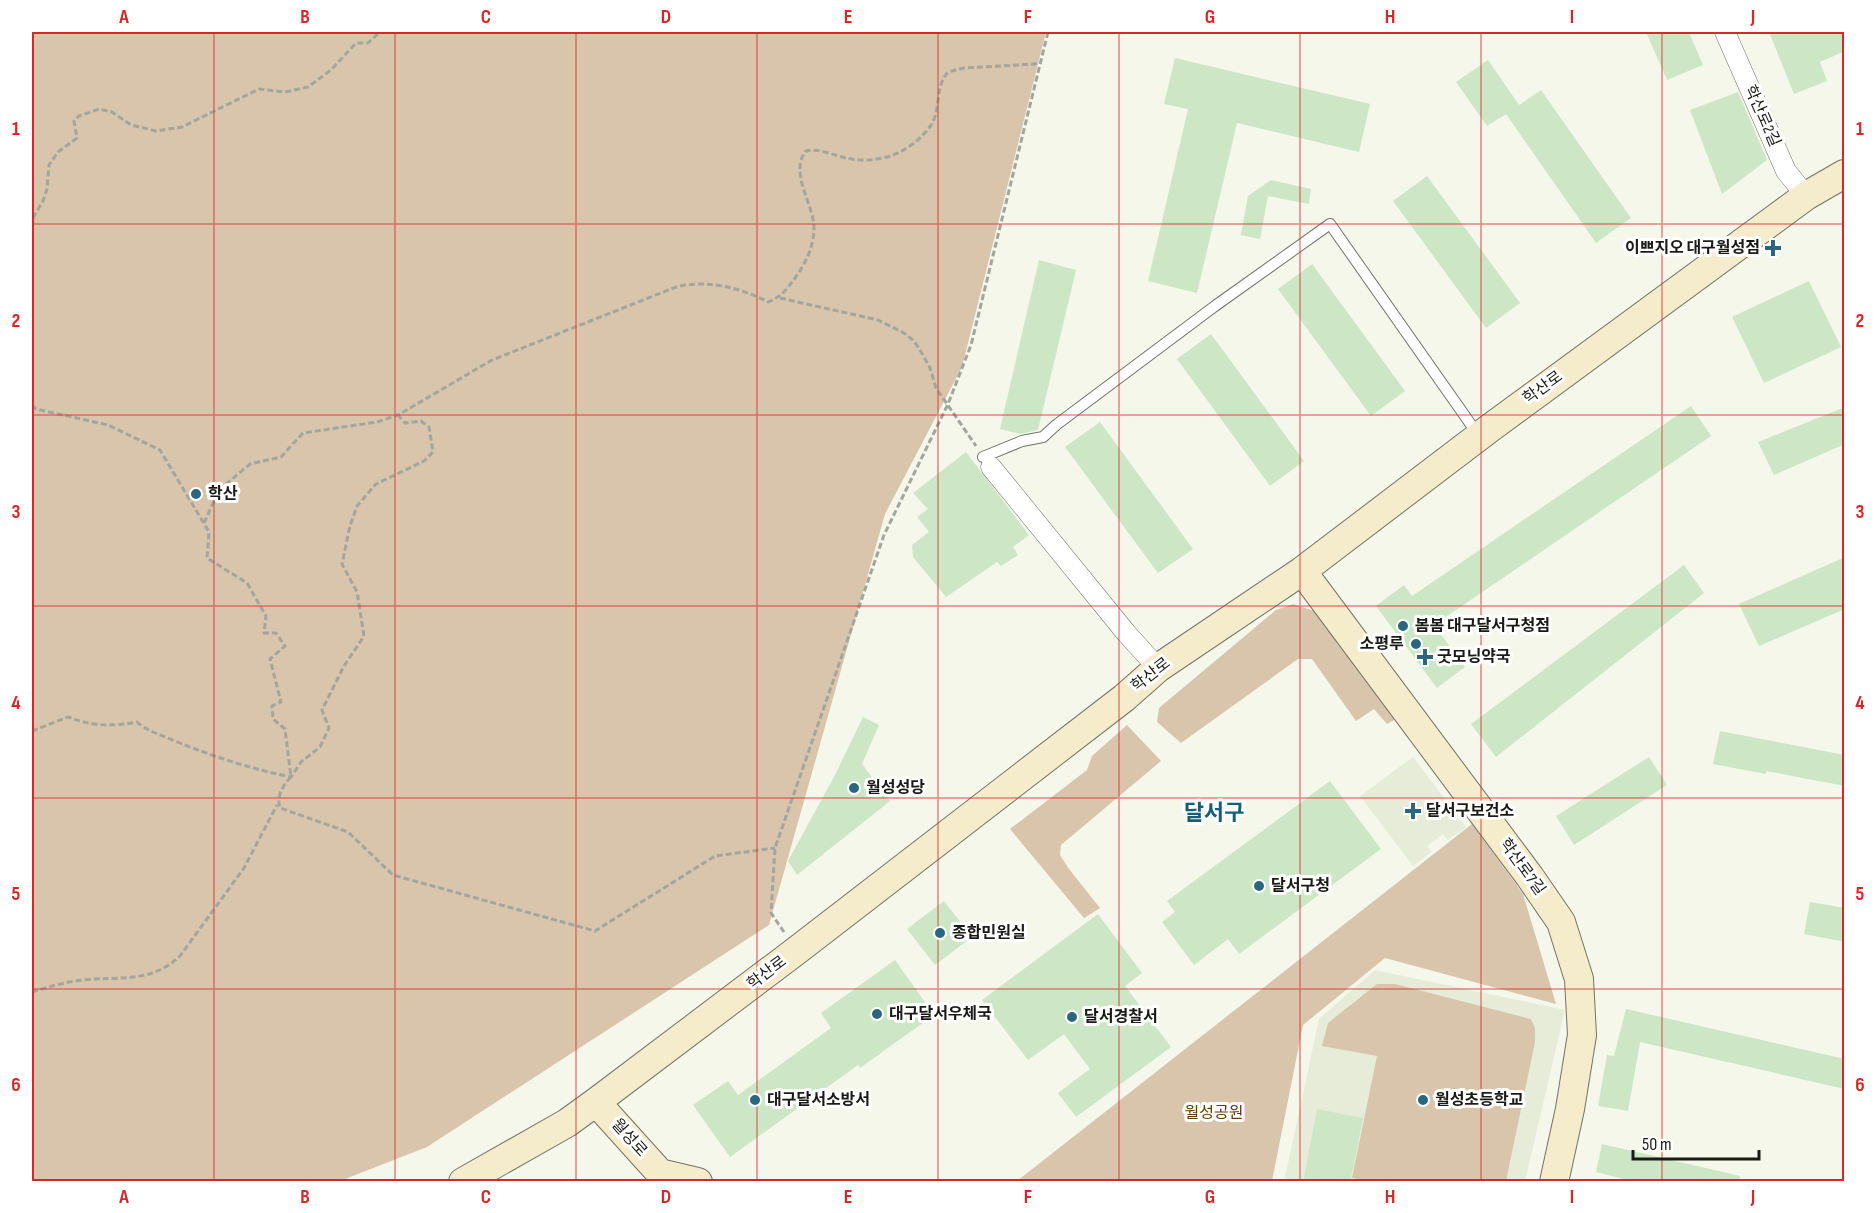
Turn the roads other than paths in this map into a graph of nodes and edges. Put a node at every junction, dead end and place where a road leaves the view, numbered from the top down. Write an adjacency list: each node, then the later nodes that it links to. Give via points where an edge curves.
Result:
1 (1725, 32): 3 (street, 학산로2길, via 1786,171)
2 (1845, 174): 3 (main road, 학산로)
3 (1806, 196): 4 (main road, 학산로)
4 (1480, 436): 5 (lane, via 1330,224 1043,437 1022,441); 6 (main road, 학산로)
5 (987, 462): 7 (street)
6 (1302, 571): 7 (main road, 학산로); 11 (main road, 학산로7길, via 1561,922 1579,979 1582,1035)
7 (1158, 668): 8 (main road, 학산로)
8 (596, 1102): 9 (main road, 월성로, via 660,1173); 10 (main road, 학산로, via 567,1123)
9 (680, 1179)
10 (463, 1182)
11 (1554, 1182)

